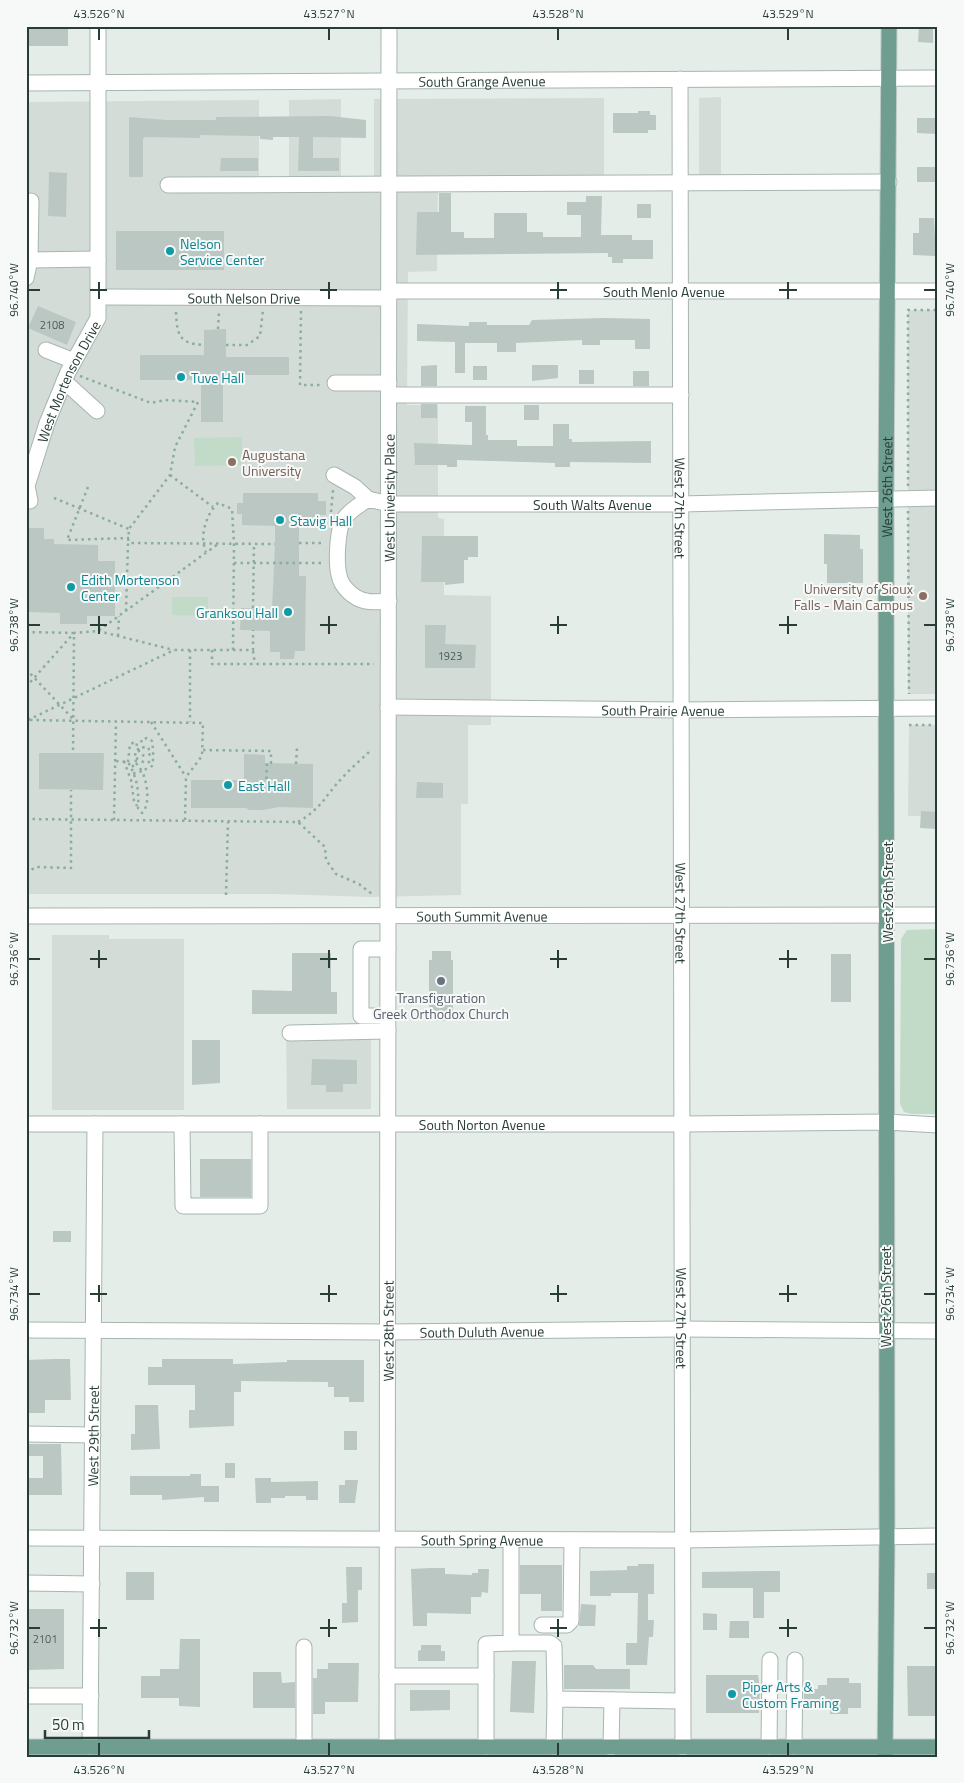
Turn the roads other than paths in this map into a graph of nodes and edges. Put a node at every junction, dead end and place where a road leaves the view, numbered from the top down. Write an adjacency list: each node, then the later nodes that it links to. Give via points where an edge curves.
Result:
1 (98, 26): 8 (street)
2 (390, 26): 7 (street)
3 (889, 26): 4 (main road, West 26th Street)
4 (889, 78): 5 (street, South Grange Avenue); 6 (street, South Grange Avenue); 10 (main road, West 26th Street)
5 (938, 78)
6 (680, 79): 7 (street, South Grange Avenue); 11 (street, West 27th Street)
7 (389, 80): 8 (street, South Grange Avenue); 13 (street, West University Place)
8 (98, 82): 9 (street, South Grange Avenue); 16 (street, West Mortenson Drive)
9 (26, 83)
10 (888, 182): 11 (street); 19 (main road, West 26th Street)
11 (680, 183): 13 (street); 18 (street, West 27th Street)
12 (168, 185): 13 (street)
13 (389, 186): 21 (street, West University Place)
14 (31, 201): 15 (street)
15 (30, 260): 16 (street); 17 (street)
16 (98, 260): 22 (street, West Mortenson Drive)
17 (26, 278)
18 (680, 291): 19 (street, South Menlo Avenue); 21 (street, South Menlo Avenue); 27 (street, West 27th Street)
19 (888, 291): 20 (street, South Menlo Avenue); 30 (main road, West 26th Street)
20 (938, 291)
21 (389, 295): 22 (street, South Nelson Drive); 26 (street, West University Place)
22 (99, 297): 24 (street, West Mortenson Drive, via 98,318)
23 (46, 350): 24 (street)
24 (68, 371): 28 (street); 33 (street, West Mortenson Drive, via 27,486)
25 (331, 384): 26 (street)
26 (389, 389): 27 (street); 34 (street, West University Place)
27 (681, 395): 35 (street, West 27th Street)
28 (97, 411)
29 (334, 475): 32 (street)
30 (886, 498): 31 (street, South Walts Avenue); 35 (street, South Walts Avenue); 38 (main road, West 26th Street)
31 (938, 498)
32 (368, 499): 34 (street, South Walts Avenue); 36 (street, via 344,518 339,531 339,576 344,587 365,601)
33 (30, 500)
34 (389, 504): 35 (street, South Walts Avenue); 36 (street, West University Place)
35 (681, 504): 40 (street, West 27th Street)
36 (389, 601): 37 (street, West University Place)
37 (388, 707): 40 (street, South Prairie Avenue); 45 (street, West University Place)
38 (887, 708): 39 (street, South Prairie Avenue); 40 (street, South Prairie Avenue); 42 (main road, West 26th Street)
39 (938, 708)
40 (681, 710): 41 (street, West 27th Street)
41 (682, 915): 42 (street, South Summit Avenue); 45 (street, South Summit Avenue); 55 (street, West 27th Street)
42 (887, 915): 43 (street, South Summit Avenue); 49 (main road, West 26th Street)
43 (938, 915)
44 (26, 916): 45 (street, South Summit Avenue)
45 (388, 916): 46 (street, West 28th Street)
46 (388, 949): 47 (street, West 28th Street); 47 (street, via 361,949 361,1016)
47 (388, 1023): 48 (street); 50 (street, West 28th Street)
48 (290, 1033)
49 (886, 1122): 55 (street, South Norton Avenue); 56 (street, South Norton Avenue); 60 (main road, West 26th Street)
50 (388, 1123): 54 (street, South Norton Avenue); 55 (street, South Norton Avenue); 62 (street, West 28th Street)
51 (26, 1124): 52 (street, South Norton Avenue)
52 (96, 1124): 53 (street, South Norton Avenue); 59 (street, West 29th Street)
53 (182, 1124): 54 (street, South Norton Avenue); 54 (street, via 183,1206 260,1206)
54 (260, 1124)
55 (682, 1124): 57 (street, West 27th Street)
56 (938, 1125)
57 (682, 1329): 60 (street, South Duluth Avenue); 62 (street, South Duluth Avenue); 72 (street, West 27th Street)
58 (26, 1330): 59 (street, South Duluth Avenue)
59 (94, 1330): 62 (street, South Duluth Avenue); 64 (street, West 29th Street)
60 (885, 1331): 61 (street, South Duluth Avenue); 65 (main road, West 26th Street)
61 (938, 1331)
62 (388, 1332): 69 (street, West 28th Street)
63 (26, 1434): 64 (street)
64 (93, 1435): 68 (street, West 29th Street)
65 (887, 1536): 66 (street, South Spring Avenue); 72 (street, South Spring Avenue); 101 (main road, West 26th Street)
66 (938, 1536)
67 (26, 1538): 68 (street, South Spring Avenue)
68 (92, 1538): 69 (street, South Spring Avenue); 74 (street, West 29th Street)
69 (387, 1539): 70 (street, South Spring Avenue); 80 (street, West 28th Street)
70 (511, 1540): 71 (street, South Spring Avenue); 76 (street)
71 (572, 1540): 72 (street, South Spring Avenue); 75 (street, via 571,1622 567,1625)
72 (682, 1540): 86 (street, West 27th Street)
73 (26, 1583): 74 (street)
74 (92, 1584): 83 (street, West 29th Street)
75 (542, 1625)
76 (511, 1643): 81 (street, via 486,1644); 84 (street, via 550,1643 554,1646)
77 (304, 1647): 87 (street)
78 (770, 1660): 94 (street)
79 (795, 1660): 95 (street)
80 (387, 1676): 81 (street); 88 (street, West 28th Street)
81 (486, 1676): 92 (street)
82 (26, 1696): 83 (street)
83 (91, 1696): 91 (street, West 29th Street)
84 (555, 1699): 85 (street); 93 (street)
85 (612, 1700): 86 (street); 96 (street)
86 (682, 1701): 97 (street, West 27th Street)
87 (304, 1746): 88 (main road); 91 (main road)
88 (387, 1746): 99 (main road)
89 (938, 1746): 101 (main road)
90 (26, 1747): 98 (main road)
91 (90, 1747): 98 (main road)
92 (486, 1747): 99 (main road); 100 (main road)
93 (554, 1747): 96 (main road); 100 (main road)
94 (770, 1747): 95 (main road); 97 (main road)
95 (794, 1747): 101 (main road)
96 (611, 1748): 97 (main road)
97 (687, 1751)
98 (47, 1752)
99 (466, 1752)
100 (526, 1752)
101 (885, 1752)

